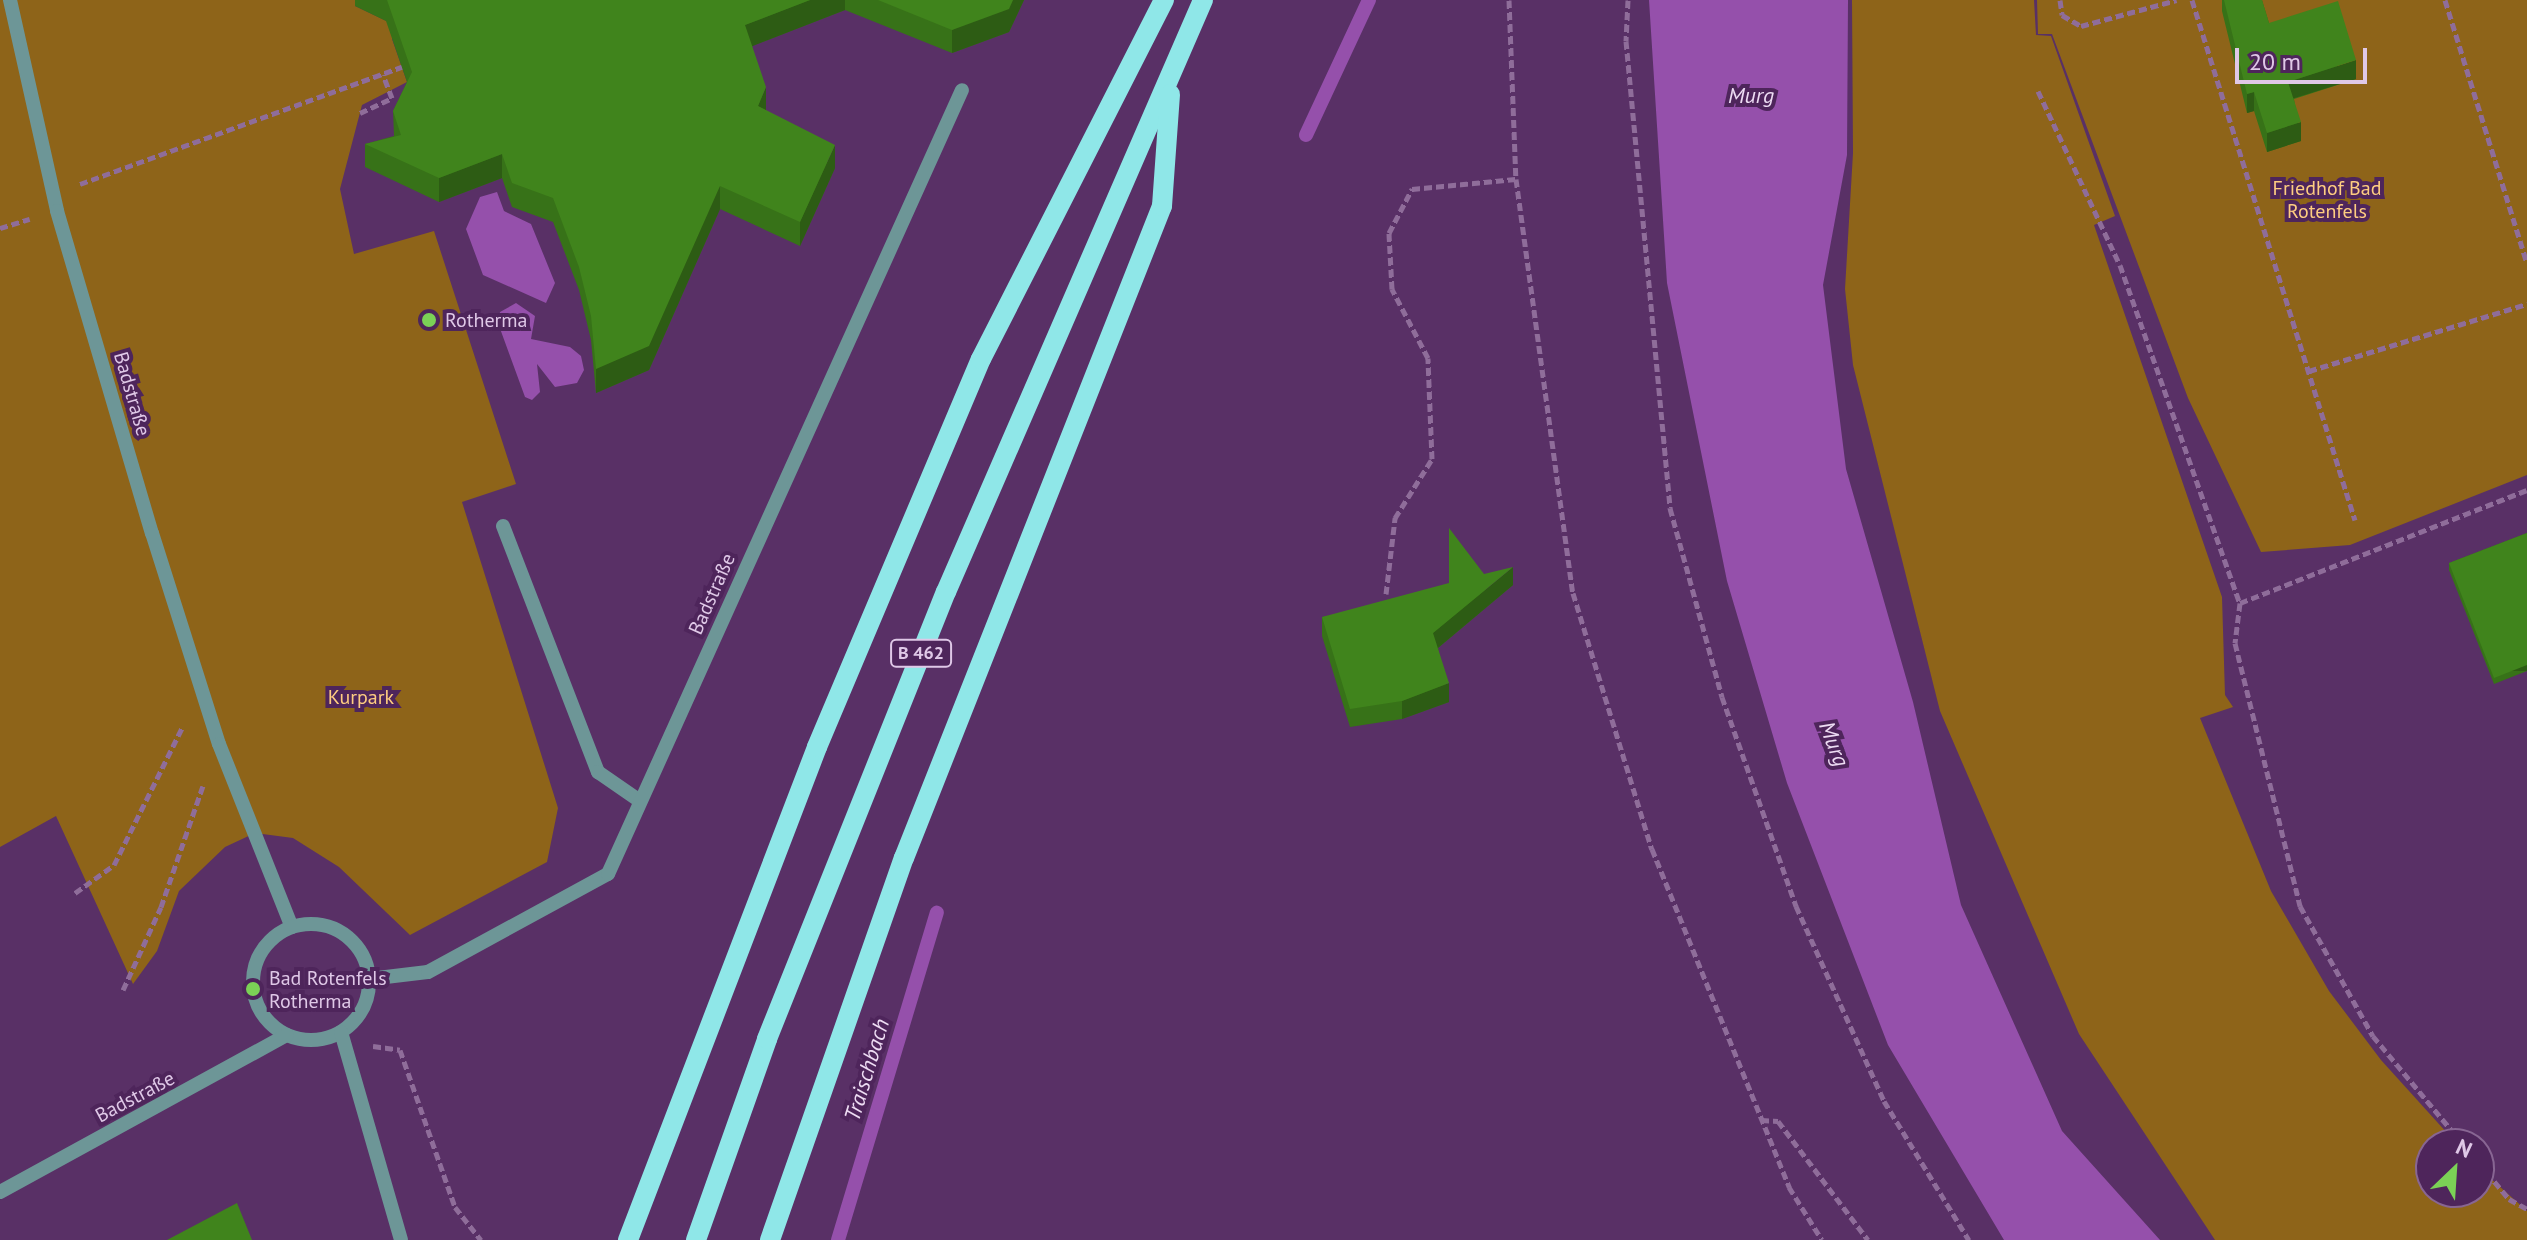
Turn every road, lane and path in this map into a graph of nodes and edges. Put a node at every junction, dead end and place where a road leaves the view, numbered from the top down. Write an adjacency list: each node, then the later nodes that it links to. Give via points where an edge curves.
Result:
1 (10, 0): 17 (street, Badstraße)
2 (1164, 0): 42 (main road, via 981,359 817,747)
3 (1203, 0): 12 (main road, B 462)
4 (1509, 0): 16 (path)
5 (1628, 0): 47 (path, via 1626,41 1670,508 1714,668 1809,934 1884,1101)
6 (2060, 0): 7 (path, via 2062,15 2081,26)
7 (2177, 0)
8 (2192, 0): 20 (path)
9 (2445, 0): 18 (path)
10 (402, 67): 11 (path)
11 (383, 75): 15 (path, via 392,98); 17 (path)
12 (1172, 78): 43 (main road, B 462, via 946,592 767,1039); 44 (main road, via 1162,206 904,858)
13 (962, 90): 28 (street, Badstraße)
14 (2038, 91): 25 (path, via 2120,265)
15 (360, 113)
16 (1516, 179): 24 (path, via 1412,189 1389,233 1392,289 1428,358 1432,459 1395,518); 35 (path, via 1573,593 1652,849)
17 (57, 192): 26 (street, Badstraße, via 61,226)
18 (2527, 263)
19 (2527, 304): 20 (path)
20 (2309, 371): 22 (path)
21 (2527, 490): 25 (path)
22 (2355, 520)
23 (503, 526): 28 (street, via 598,772)
24 (1386, 594)
25 (2240, 603): 36 (path, via 2235,643 2300,906 2373,1036)
26 (202, 689): 27 (street, Badstraße); 29 (path, via 114,865)
27 (219, 744): 30 (street, Badstraße); 32 (path, via 161,907)
28 (640, 801): 31 (street, Badstraße, via 608,874 428,972)
29 (75, 893)
30 (292, 927): 31 (street, via 310,923 344,934 365,962); 33 (street, via 274,936 254,969 259,1008)
31 (369, 979): 34 (street, via 362,1009)
32 (123, 990)
33 (287, 1035): 34 (street); 38 (street, Badstraße)
34 (345, 1038): 40 (street); 41 (path, via 400,1050 455,1207)
35 (1761, 1120): 45 (path, via 1789,1187); 46 (path, via 1778,1121)
36 (2450, 1128)
37 (2495, 1182): 39 (path)
38 (0, 1192)
39 (2527, 1209)
40 (401, 1240)
41 (481, 1240)
42 (628, 1240)
43 (696, 1240)
44 (770, 1240)
45 (1822, 1240)
46 (1868, 1240)
47 (1969, 1240)

